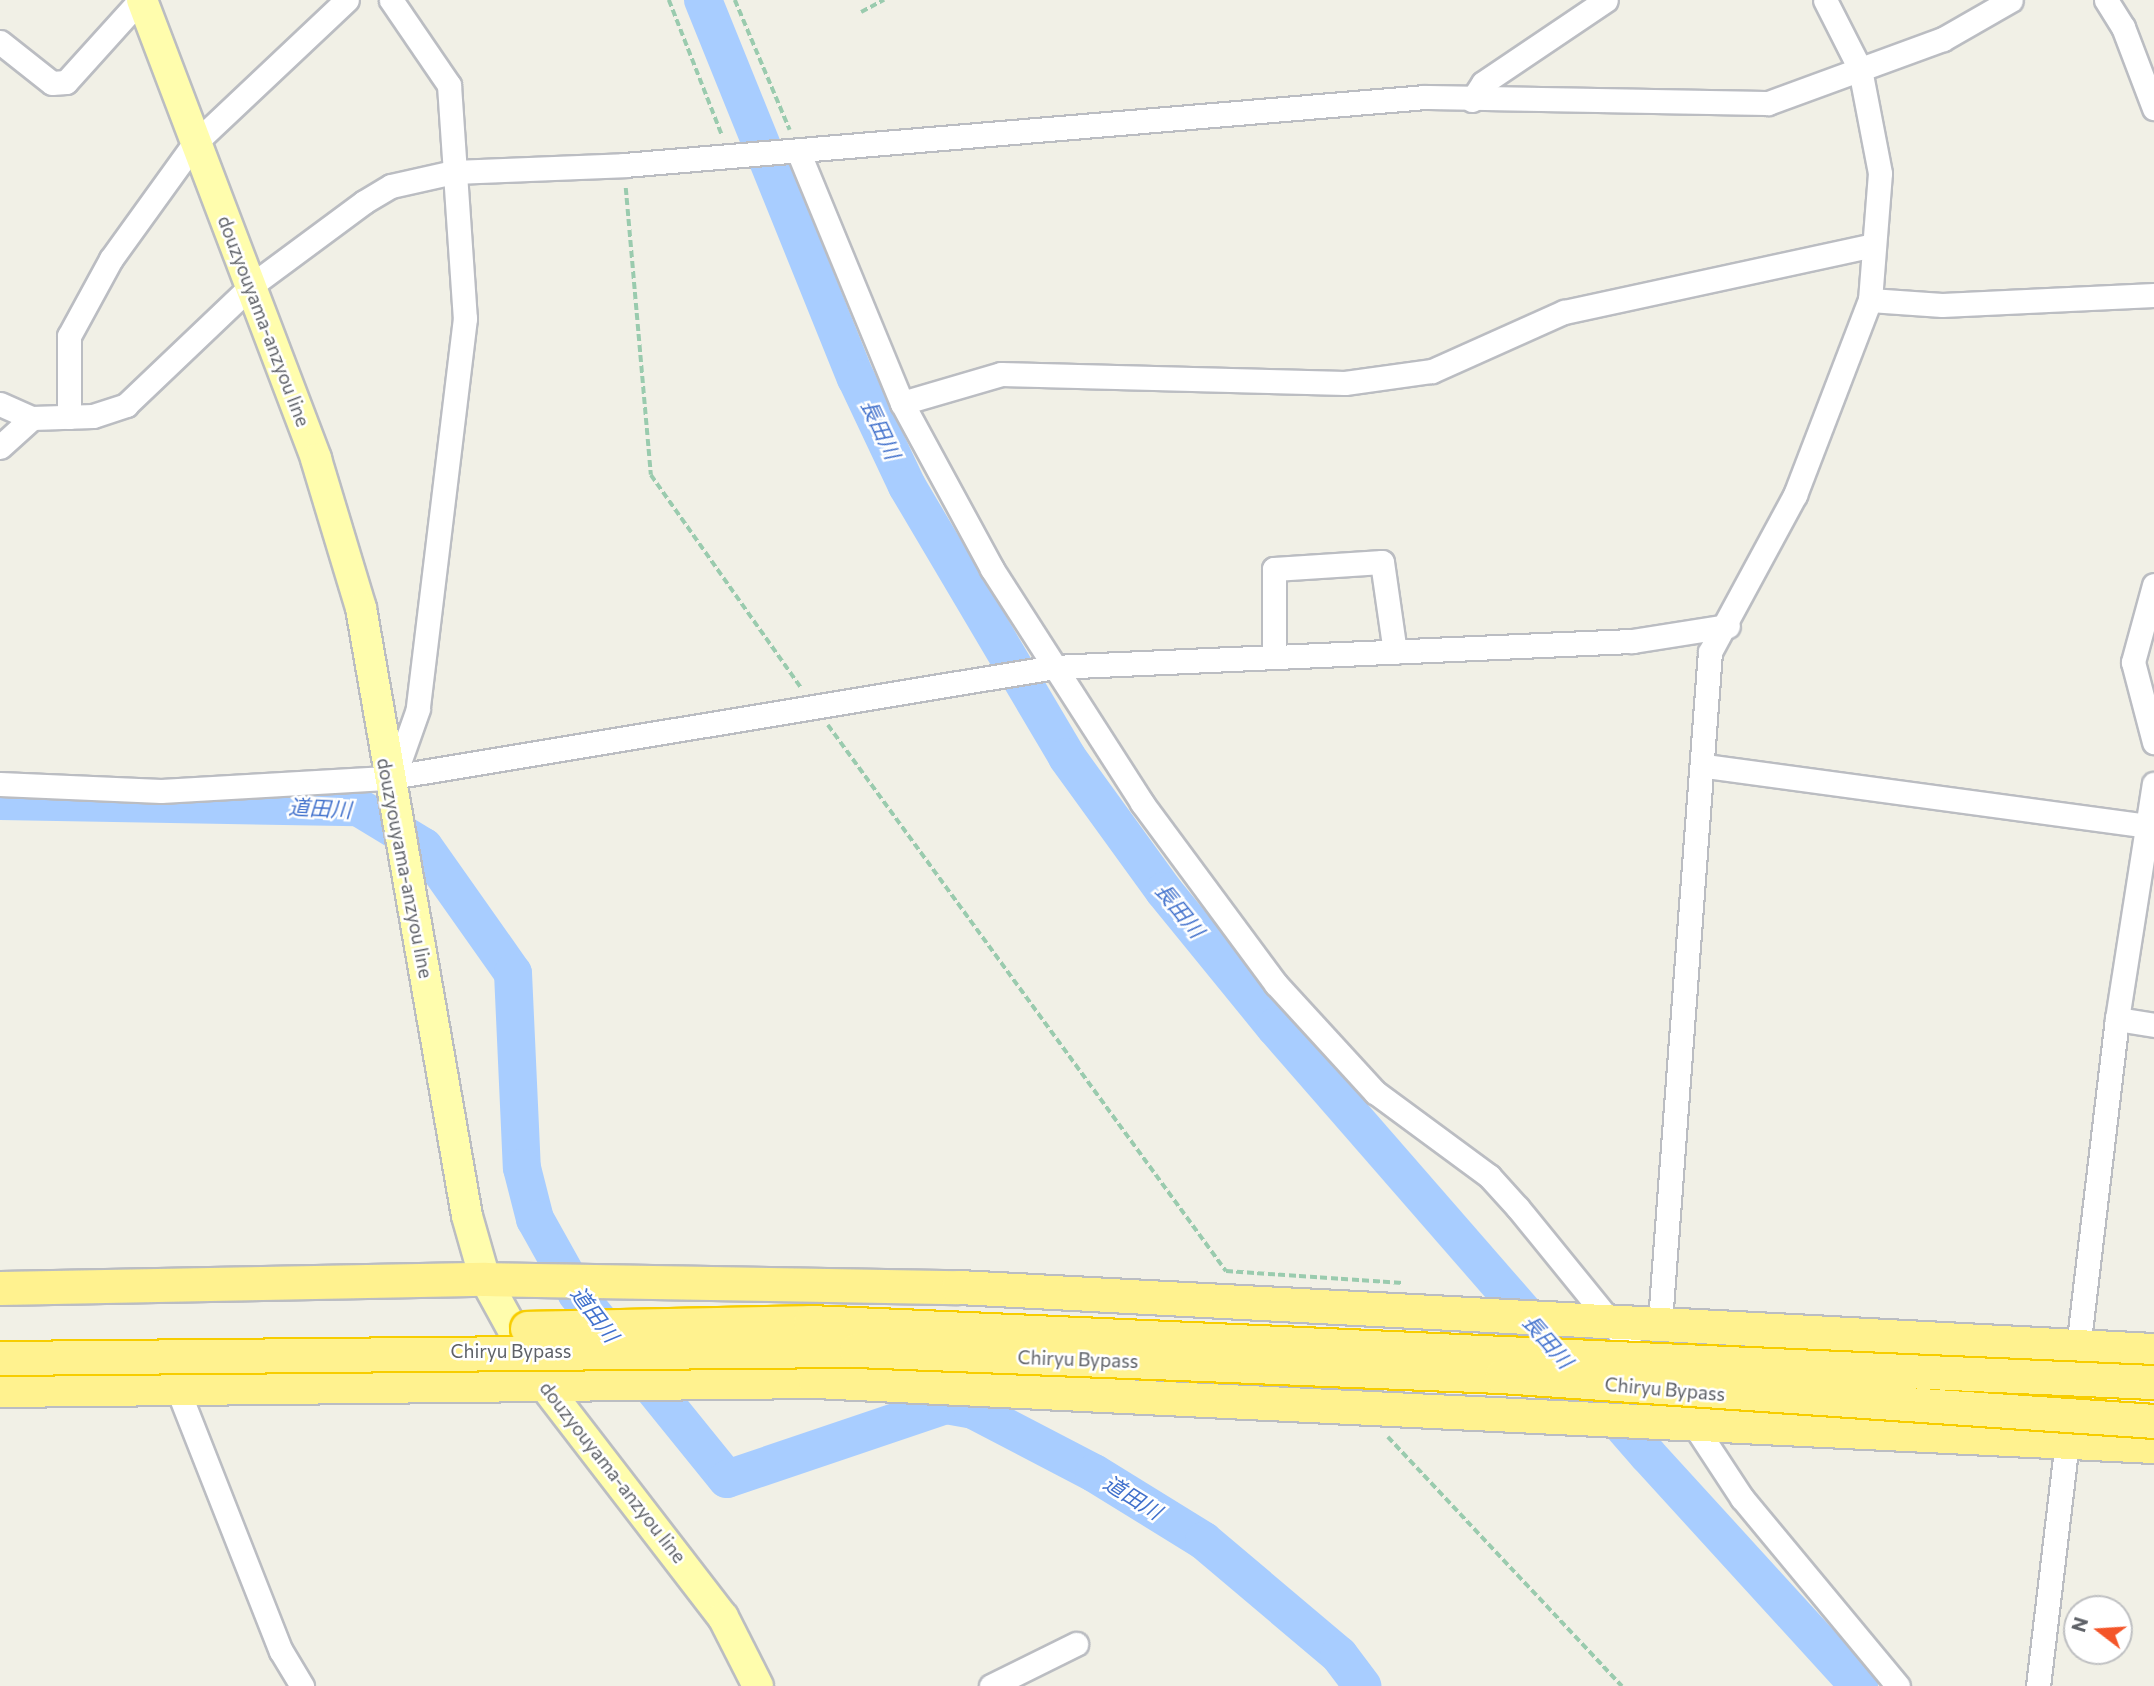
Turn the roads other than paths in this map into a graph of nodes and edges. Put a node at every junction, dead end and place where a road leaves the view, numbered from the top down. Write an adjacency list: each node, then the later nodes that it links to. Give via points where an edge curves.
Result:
1 (141, 0): 8 (street, via 66,82 52,83); 12 (main road, douzyouyama-anzyou line)
2 (347, 0): 12 (street)
3 (391, 0): 14 (street, via 449,85)
4 (1606, 0): 10 (street, via 1483,83)
5 (1825, 0): 9 (street)
6 (2011, 0): 9 (street, via 1942,38)
7 (2106, 0): 11 (street, via 2123,27)
8 (0, 42)
9 (1860, 69): 10 (street, via 1768,103); 15 (street, via 1880,173)
10 (1472, 100): 13 (street, via 1426,97)
11 (2154, 108)
12 (194, 144): 16 (main road, douzyouyama-anzyou line); 21 (street, via 111,259 69,336)
13 (798, 151): 14 (street, via 624,166); 19 (street)
14 (453, 172): 16 (street, via 391,186); 32 (street, via 464,318 418,709)
15 (1873, 245): 18 (street); 19 (street, via 1564,312 1432,371 1345,383 1000,374)
16 (253, 285): 21 (street, via 126,405); 32 (main road, douzyouyama-anzyou line, via 361,608)
17 (2154, 295): 18 (street, via 1942,304)
18 (1870, 300): 25 (street, via 1795,495)
19 (902, 403): 29 (street, via 992,569)
20 (0, 404): 22 (street)
21 (69, 417): 22 (street)
22 (32, 418): 23 (street)
23 (0, 447)
24 (2154, 585): 28 (street)
25 (1728, 626): 26 (street, via 1632,641); 31 (street, via 1710,652)
26 (1395, 652): 27 (street); 27 (street, via 1382,562 1274,569)
27 (1275, 657): 29 (street)
28 (2144, 664): 30 (street)
29 (1054, 667): 32 (street); 40 (street, via 1142,803 1276,984 1375,1092 1489,1176)
30 (2154, 742)
31 (1705, 766): 35 (street); 41 (street)
32 (391, 776): 33 (street, via 161,791); 38 (main road, douzyouyama-anzyou line, via 467,1216)
33 (0, 784)
34 (2154, 784): 35 (street)
35 (2147, 826): 36 (street)
36 (2118, 1019): 37 (street); 43 (street)
37 (2154, 1025)
38 (485, 1279): 39 (highway); 40 (highway, via 958,1287); 46 (main road, douzyouyama-anzyou line)
39 (0, 1288)
40 (1606, 1318): 41 (highway); 50 (street)
41 (1661, 1321): 43 (highway)
42 (0, 1339): 47 (highway, Chiryu Bypass, bridge, via 810,1322)
43 (2080, 1346): 44 (highway); 52 (street)
44 (2154, 1350)
45 (0, 1360): 51 (highway, Chiryu Bypass, bridge, via 856,1350 1502,1376)
46 (541, 1381): 48 (highway); 50 (highway, via 815,1381); 56 (main road, douzyouyama-anzyou line, via 723,1618)
47 (2154, 1382)
48 (176, 1385): 49 (highway); 55 (street, via 281,1651)
49 (7, 1394)
50 (1684, 1421): 52 (highway); 58 (street)
51 (2154, 1421)
52 (2069, 1444): 53 (highway); 59 (street)
53 (2154, 1446)
54 (1076, 1644): 57 (street)
55 (302, 1686)
56 (758, 1686)
57 (991, 1686)
58 (1898, 1686)
59 (2038, 1686)

